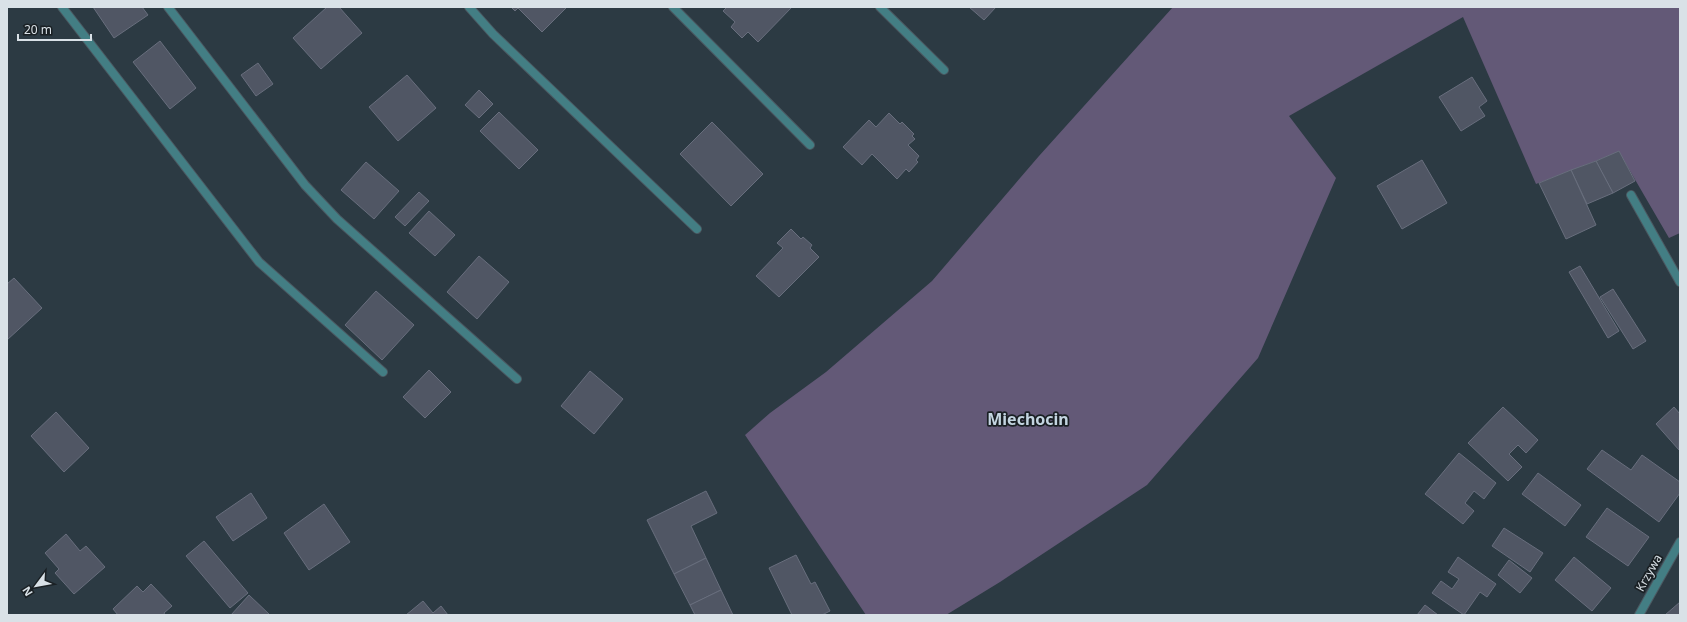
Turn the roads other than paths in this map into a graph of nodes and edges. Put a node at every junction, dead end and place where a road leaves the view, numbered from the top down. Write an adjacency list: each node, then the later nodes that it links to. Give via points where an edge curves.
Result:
1 (62, 7): 11 (street, via 259,262)
2 (168, 7): 12 (street, via 305,185 337,219)
3 (468, 7): 9 (street)
4 (672, 7): 7 (street)
5 (880, 7): 6 (street)
6 (944, 70)
7 (810, 145)
8 (1631, 195): 10 (street)
9 (697, 229)
10 (1680, 282)
11 (382, 372)
12 (517, 379)
13 (1680, 542): 14 (street, Krzywa)
14 (1639, 615)

